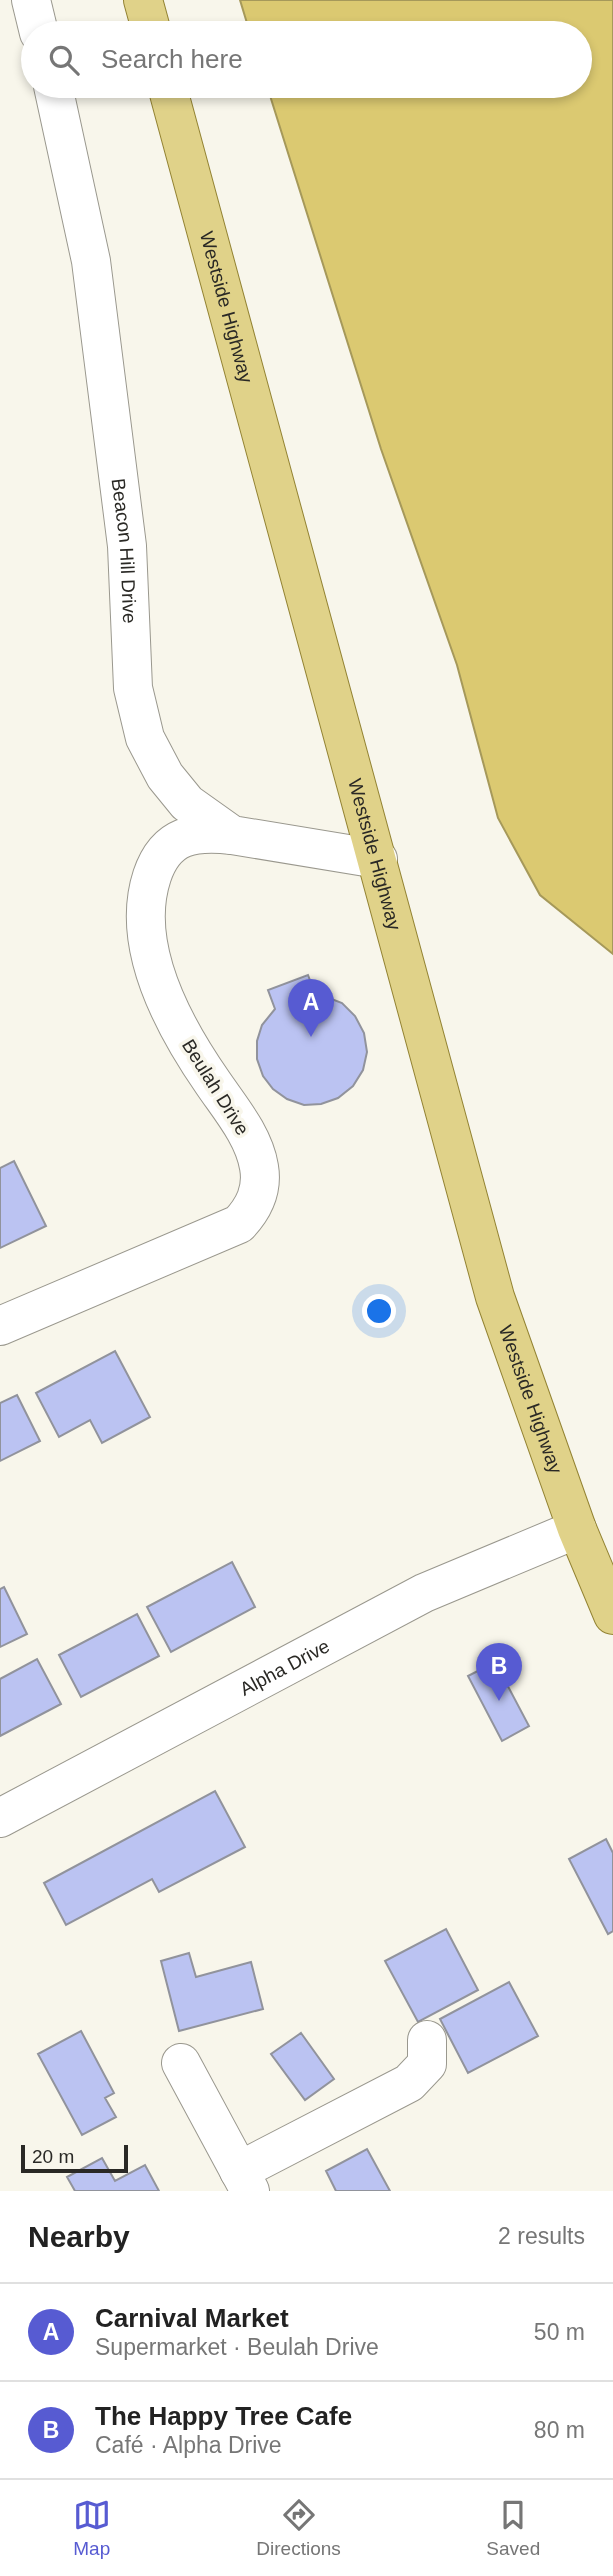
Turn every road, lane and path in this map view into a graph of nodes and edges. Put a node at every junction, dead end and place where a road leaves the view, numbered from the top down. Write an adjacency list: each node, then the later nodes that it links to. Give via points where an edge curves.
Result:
1 (31, 0): 3 (street)
2 (143, 0): 4 (main road)
3 (36, 21)
4 (149, 21)
5 (56, 98): 7 (street, Beacon Hill Drive, via 91,261 127,546 133,688 139,716 170,782 199,813)
6 (170, 98): 8 (main road, Westside Highway)
7 (232, 835): 8 (street, Beacon Hill Drive); 9 (street, Beulah Drive, via 190,835 166,849 148,886 146,933 163,992 183,1033 252,1146 259,1165 257,1199 239,1224)
8 (377, 859): 10 (main road, Westside Highway, via 495,1297)
9 (0, 1325)
10 (577, 1529): 11 (main road, Westside Highway); 12 (street, Alpha Drive, via 424,1593)
11 (613, 1615)
12 (0, 1818)
13 (427, 2040): 15 (street, via 426,2064 409,2083)
14 (181, 2063): 15 (street)
15 (244, 2181)

